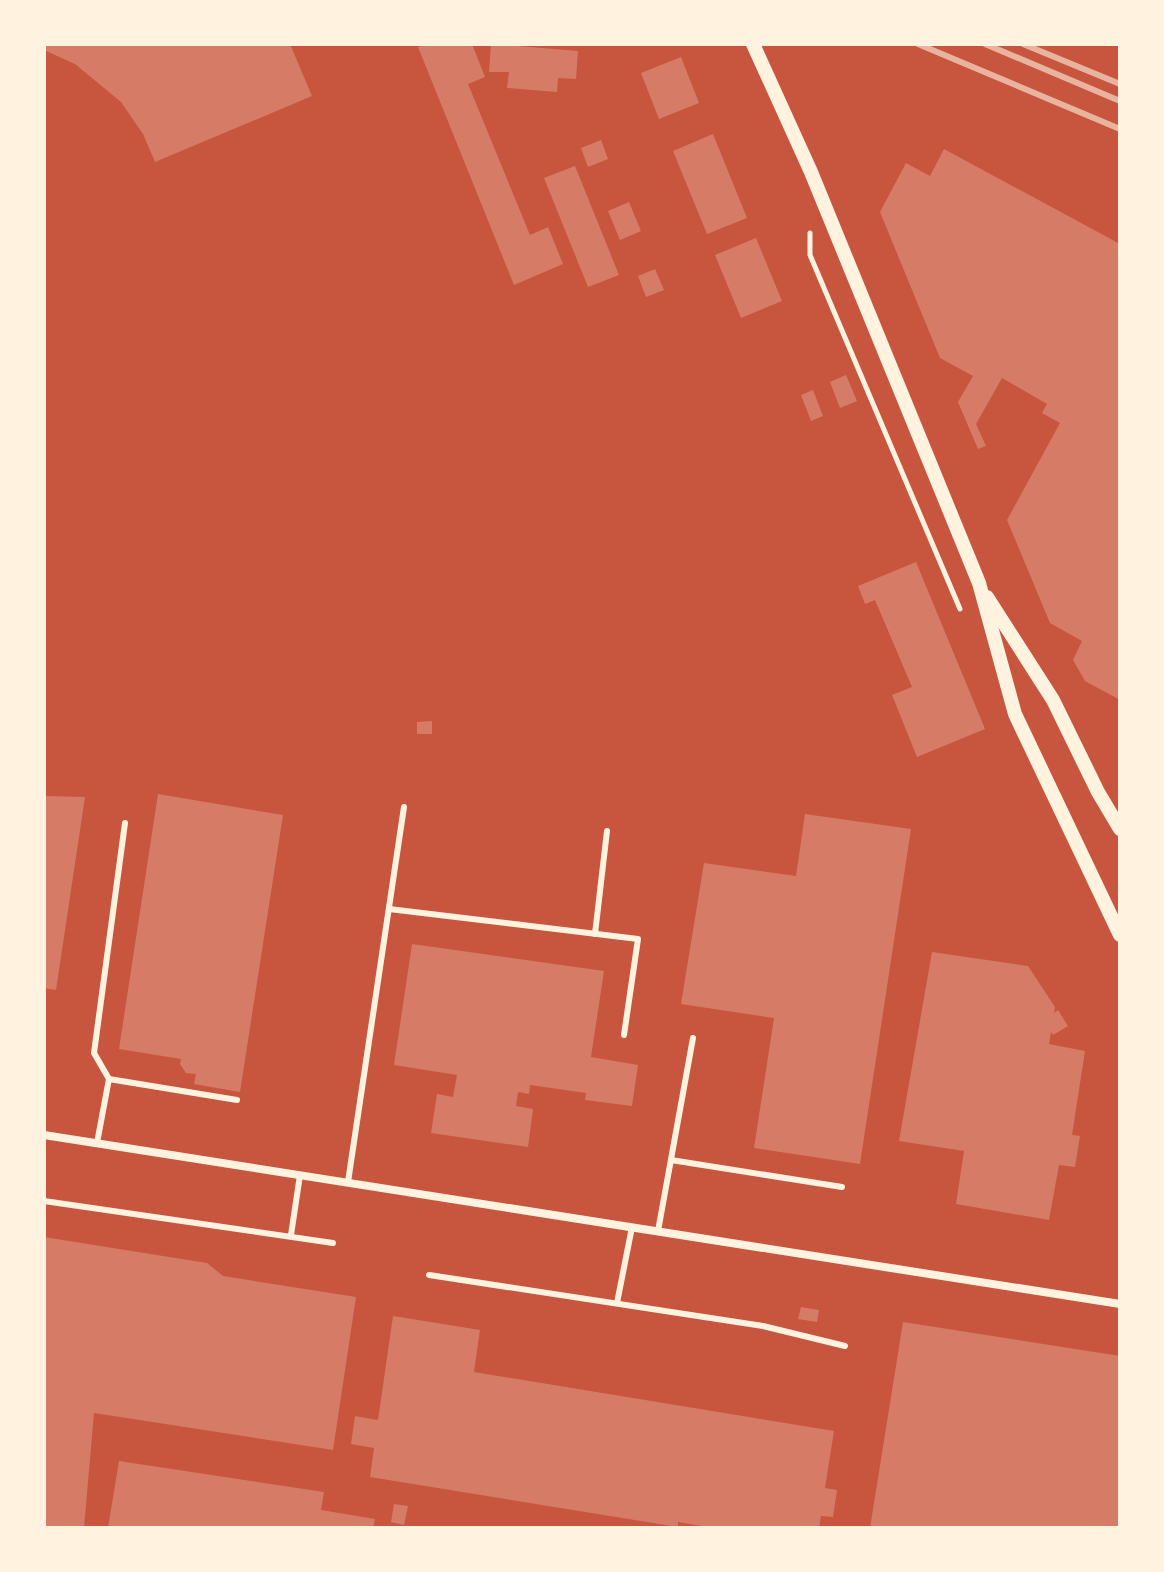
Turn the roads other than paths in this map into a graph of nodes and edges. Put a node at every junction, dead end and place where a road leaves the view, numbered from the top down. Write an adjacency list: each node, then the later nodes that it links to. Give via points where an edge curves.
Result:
1 (753, 44): 2 (street)
2 (979, 583): 5 (street, via 1053,700); 9 (street, via 1015,714)
3 (404, 807): 7 (lane)
4 (125, 823): 12 (lane, via 94,1053)
5 (1120, 829)
6 (607, 831): 8 (lane)
7 (389, 909): 8 (lane); 18 (lane)
8 (595, 934): 10 (lane, via 638,939)
9 (1120, 935)
10 (624, 1035)
11 (693, 1038): 16 (lane)
12 (109, 1079): 13 (lane); 15 (lane)
13 (237, 1100)
14 (44, 1135): 15 (street)
15 (97, 1143): 17 (street)
16 (671, 1160): 19 (lane); 22 (lane)
17 (300, 1175): 18 (street); 23 (lane)
18 (348, 1182): 21 (street)
19 (842, 1187)
20 (44, 1201): 23 (lane)
21 (632, 1227): 22 (street); 26 (lane)
22 (658, 1231): 27 (street)
23 (291, 1235): 24 (lane)
24 (333, 1243)
25 (429, 1275): 26 (lane)
26 (617, 1303): 28 (lane, via 763,1326)
27 (1120, 1304)
28 (845, 1346)

